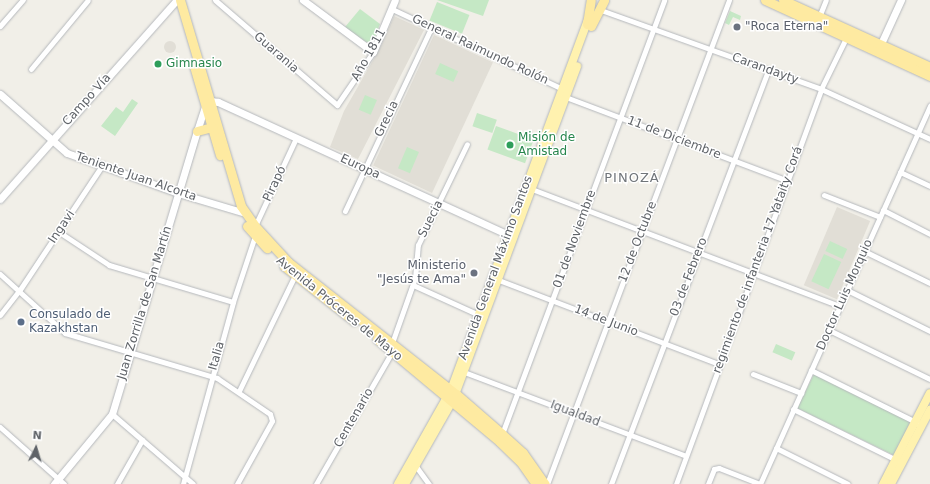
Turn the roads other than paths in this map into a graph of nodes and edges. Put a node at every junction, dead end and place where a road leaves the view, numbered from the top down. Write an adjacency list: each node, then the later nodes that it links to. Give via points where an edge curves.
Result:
1 (23, 0): 21 (street)
2 (88, 0): 29 (street)
3 (215, 0): 36 (street, Guarania)
4 (303, 0): 27 (street)
5 (395, 0): 17 (street, Año 1811)
6 (591, 0): 20 (highway)
7 (595, 0): 20 (main road, Avenida General Máximo Santos)
8 (600, 0): 18 (main road)
9 (604, 0): 18 (highway)
10 (664, 0): 23 (street, 01 de Noviembre)
11 (729, 0): 26 (street, 12 de Octubre)
12 (764, 0): 19 (highway)
13 (783, 0): 19 (highway)
14 (826, 0): 19 (street)
15 (901, 0): 25 (street)
16 (176, 1): 35 (highway, Avenida Próceres de Mayo); 44 (street, Campo Vía)
17 (392, 9): 22 (street, General Raimundo Rolón); 27 (street, Año 1811)
18 (598, 10): 20 (highway); 23 (street, Carandayty)
19 (818, 20): 24 (highway); 25 (highway)
20 (589, 25): 33 (main road, Avenida General Máximo Santos)
21 (0, 26)
22 (431, 28): 33 (street, General Raimundo Rolón); 49 (street, Grecia)
23 (652, 30): 26 (street, Carandayty); 38 (street, 01 de Noviembre)
24 (846, 38): 25 (highway); 32 (street, regimiento de infanteria 17 Yataity Corá)
25 (879, 48): 28 (highway); 31 (highway)
26 (712, 49): 30 (street, Carandayty); 45 (street, 12 de Octubre)
27 (373, 52): 36 (street, Año 1811)
28 (930, 67)
29 (30, 69)
30 (768, 70): 32 (street, Carandayty); 47 (street, 03 de Febrero)
31 (930, 76)
32 (821, 90): 41 (street, Carandayty); 51 (street, regimiento de infanteria 17 Yataity Corá)
33 (564, 93): 38 (street, 11 de Diciembre); 53 (main road, Avenida General Máximo Santos)
34 (0, 94): 44 (street, Teniente Juan Alcorta)
35 (208, 103): 39 (highway, Avenida Próceres de Mayo); 40 (street, Juan Zorrilla de San Martín); 42 (street, Europa, via 218,102); 61 (highway, Avenida Próceres de Mayo)
36 (337, 105)
37 (930, 105): 41 (street, Doctor Luis Morquio)
38 (620, 118): 45 (street, 11 de Diciembre); 58 (street, 01 de Noviembre)
39 (212, 127): 40 (highway); 61 (highway, Avenida Próceres de Mayo)
40 (197, 131): 54 (street, Juan Zorrilla de San Martín)
41 (917, 133): 43 (street, Carandayty); 50 (street, Doctor Luis Morquio)
42 (296, 138): 49 (street, Europa); 64 (street, Pirapó)
43 (930, 139)
44 (52, 140): 48 (street, Teniente Juan Alcorta, via 71,154); 56 (street, Campo Vía)
45 (678, 140): 47 (street, 11 de Diciembre); 63 (street, 12 de Octubre)
46 (467, 144): 57 (street, Suecia)
47 (732, 161): 51 (street, 11 de Diciembre); 69 (street, 03 de Febrero)
48 (104, 164): 54 (street, Teniente Juan Alcorta); 65 (street, Ingavi)
49 (363, 169): 57 (street, Europa); 60 (street, Grecia)
50 (900, 172): 52 (street); 59 (street, Doctor Luis Morquio)
51 (788, 181): 70 (street, regimiento de infanteria 17 Yataity Corá)
52 (930, 186)
53 (529, 188): 58 (street); 67 (main road, Avenida General Máximo Santos); 74 (main road, Avenida General Máximo Santos)
54 (178, 193): 61 (street, Teniente Juan Alcorta); 73 (street, Juan Zorrilla de San Martín)
55 (824, 195): 62 (street)
56 (0, 199)
57 (439, 204): 67 (street, Europa); 76 (street, Suecia, via 418,245 417,271)
58 (586, 209): 63 (street); 79 (street, 01 de Noviembre)
59 (883, 210): 62 (street, Doctor Luis Morquio); 66 (street)
60 (345, 211)
61 (241, 212): 64 (highway, Avenida Próceres de Mayo)
62 (880, 218): 68 (street, Doctor Luis Morquio)
63 (642, 230): 69 (street); 84 (street, 12 de Octubre)
64 (255, 231): 72 (highway, Avenida Próceres de Mayo); 80 (street, Italia); 88 (highway, Avenida Próceres de Mayo, via 288,262)
65 (59, 232): 73 (street, via 109,265); 78 (street, Ingavi)
66 (930, 234)
67 (509, 235): 74 (main road, Avenida General Máximo Santos)
68 (864, 251): 75 (street); 77 (street, Doctor Luis Morquio)
69 (699, 252): 70 (street); 87 (street, 03 de Febrero)
70 (754, 273): 81 (street); 90 (street, regimiento de infanteria 17 Yataity Corá)
71 (0, 274): 78 (street)
72 (295, 275): 88 (highway, Avenida Próceres de Mayo); 96 (street)
73 (154, 278): 80 (street); 89 (street, Juan Zorrilla de San Martín)
74 (496, 278): 79 (street, 14 de Junio); 83 (main road, Avenida General Máximo Santos); 92 (main road, Avenida General Máximo Santos)
75 (930, 283)
76 (413, 285): 83 (street); 88 (street, Suecia)
77 (847, 290): 81 (street, Doctor Luis Morquio); 86 (street)
78 (19, 291): 82 (street, Ingavi); 89 (street, via 65,333)
79 (552, 300): 84 (street, 14 de Junio); 97 (street, 01 de Noviembre)
80 (233, 302): 94 (street, Italia)
81 (840, 306): 85 (street, Doctor Luis Morquio)
82 (0, 315)
83 (479, 315): 100 (main road, Avenida General Máximo Santos)
84 (608, 322): 87 (street, 14 de Junio); 104 (street, 12 de Octubre)
85 (829, 330): 91 (street, Doctor Luis Morquio); 95 (street)
86 (930, 331)
87 (664, 343): 90 (street, 14 de Junio); 108 (street, 03 de Febrero)
88 (392, 348): 100 (highway, Avenida Próceres de Mayo); 120 (street, Centenario)
89 (131, 352): 94 (street); 103 (street, Juan Zorrilla de San Martín)
90 (719, 364): 111 (street, regimiento de infanteria 17 Yataity Corá)
91 (811, 370): 98 (street, Doctor Luis Morquio); 105 (street)
92 (464, 372): 97 (street, Igualdad); 100 (main road, Avenida General Máximo Santos)
93 (753, 374): 98 (street)
94 (211, 376): 96 (street); 114 (street, Italia)
95 (930, 379)
96 (239, 391): 119 (street, via 270,414 272,421)
97 (518, 392): 104 (street, Igualdad); 107 (street, 01 de Noviembre)
98 (801, 393): 101 (street, Doctor Luis Morquio)
99 (930, 393): 105 (main road)
100 (452, 395): 107 (highway); 113 (main road, Avenida General Máximo Santos); 124 (highway, via 516,456)
101 (793, 409): 110 (street, Doctor Luis Morquio); 112 (street)
102 (930, 410): 105 (main road)
103 (112, 414): 109 (street); 115 (street, Juan Zorrilla de San Martín)
104 (575, 414): 108 (street, Igualdad); 125 (street, 12 de Octubre)
105 (919, 424): 112 (main road)
106 (1, 430): 115 (street)
107 (502, 434): 125 (highway, via 523,454)
108 (630, 434): 111 (street, Igualdad); 126 (street, 03 de Febrero)
109 (142, 440): 114 (street); 116 (street)
110 (776, 448): 129 (street, Doctor Luis Morquio); 130 (street)
111 (686, 456): 127 (street, regimiento de infanteria 17 Yataity Corá)
112 (899, 461): 131 (main road); 132 (main road)
113 (413, 464): 121 (main road, Avenida General Máximo Santos); 122 (main road, Avenida General Máximo Santos); 123 (street)
114 (184, 477): 117 (street, Italia); 118 (street)
115 (59, 482)
116 (117, 484)
117 (183, 484)
118 (192, 484)
119 (237, 484)
120 (316, 484)
121 (398, 484)
122 (405, 484)
123 (429, 484)
124 (536, 484)
125 (546, 484)
126 (611, 484)
127 (676, 484)
128 (708, 484): 129 (street, via 714,469 724,469)
129 (760, 484)
130 (848, 484)
131 (883, 484)
132 (891, 484)

